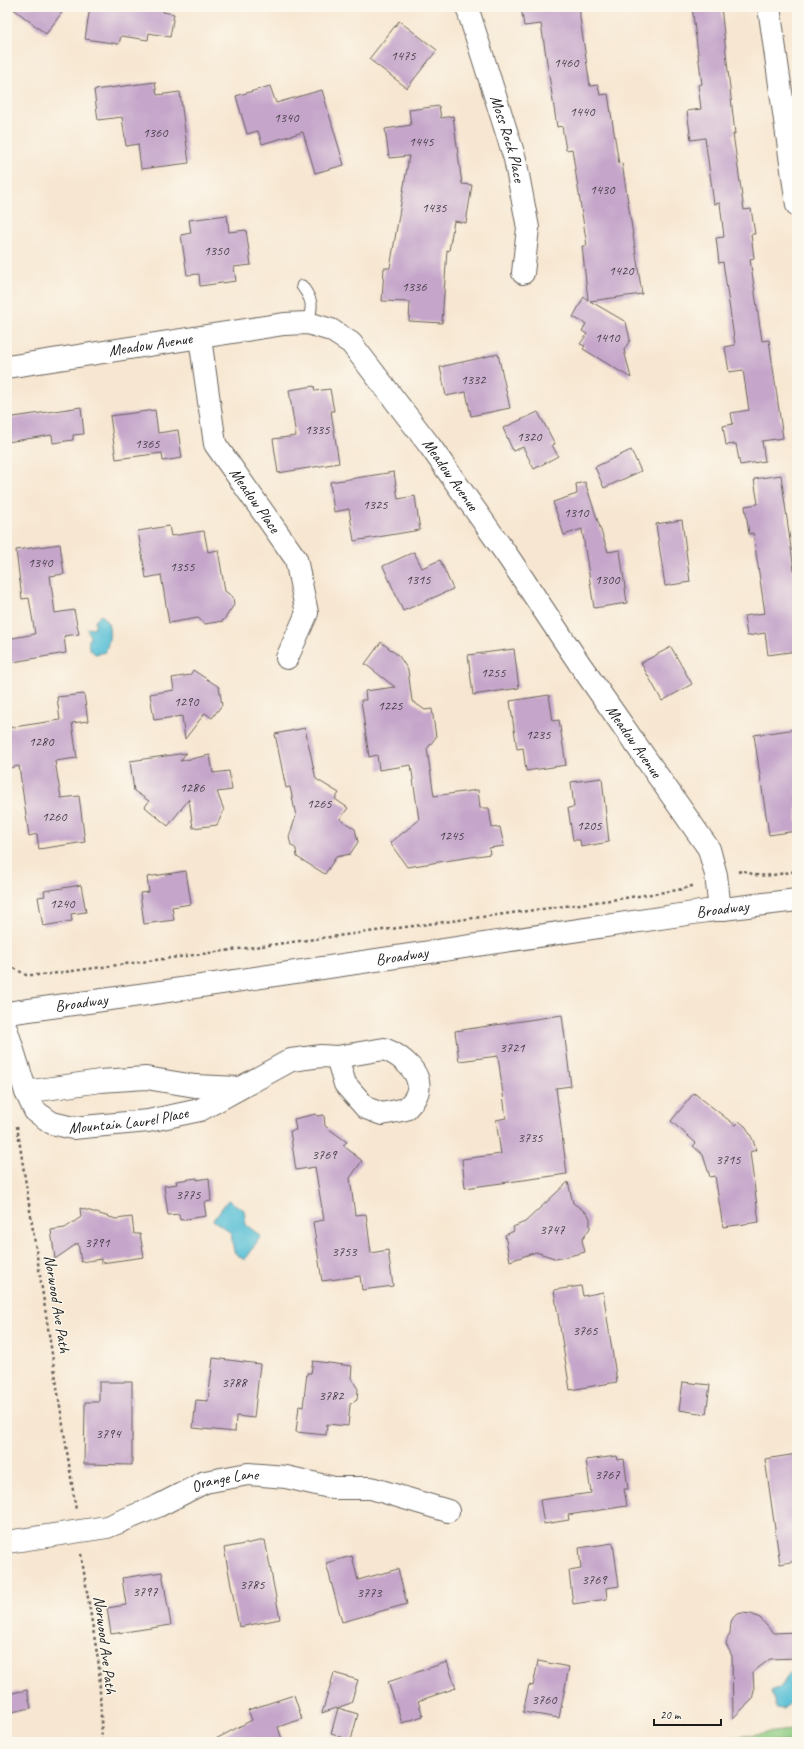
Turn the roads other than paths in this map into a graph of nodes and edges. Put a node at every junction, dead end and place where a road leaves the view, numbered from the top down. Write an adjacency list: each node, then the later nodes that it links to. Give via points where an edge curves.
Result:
1 (467, 7): 5 (street, Moss Rock Place, via 515,159 528,228)
2 (769, 7): 3 (street)
3 (794, 166): 4 (street)
4 (797, 205)
5 (523, 274)
6 (302, 286): 7 (lane, via 313,305)
7 (308, 323): 8 (street, Meadow Avenue, via 284,324); 12 (street, Meadow Avenue, via 331,330 351,343 430,446 509,558 709,849 717,878)
8 (200, 338): 9 (street, Meadow Avenue); 10 (street, Meadow Place, via 215,444 296,559 307,613)
9 (7, 367)
10 (287, 658)
11 (797, 900): 12 (street, Broadway)
12 (720, 910): 13 (street, Broadway)
13 (7, 1013)
14 (7, 1031): 17 (street, Mountain Laurel Place)
15 (337, 1057): 16 (street, Mountain Laurel Place, via 321,1056 291,1060)
16 (239, 1088): 17 (street, Mountain Laurel Place, via 195,1086 146,1078 100,1081); 17 (street, Mountain Laurel Place, via 200,1110 148,1121 73,1128 52,1123 35,1111)
17 (26, 1092)
18 (448, 1511): 19 (street, Orange Lane, via 371,1488 334,1488 286,1477 248,1474 205,1482 158,1506 107,1527)
19 (7, 1542)

